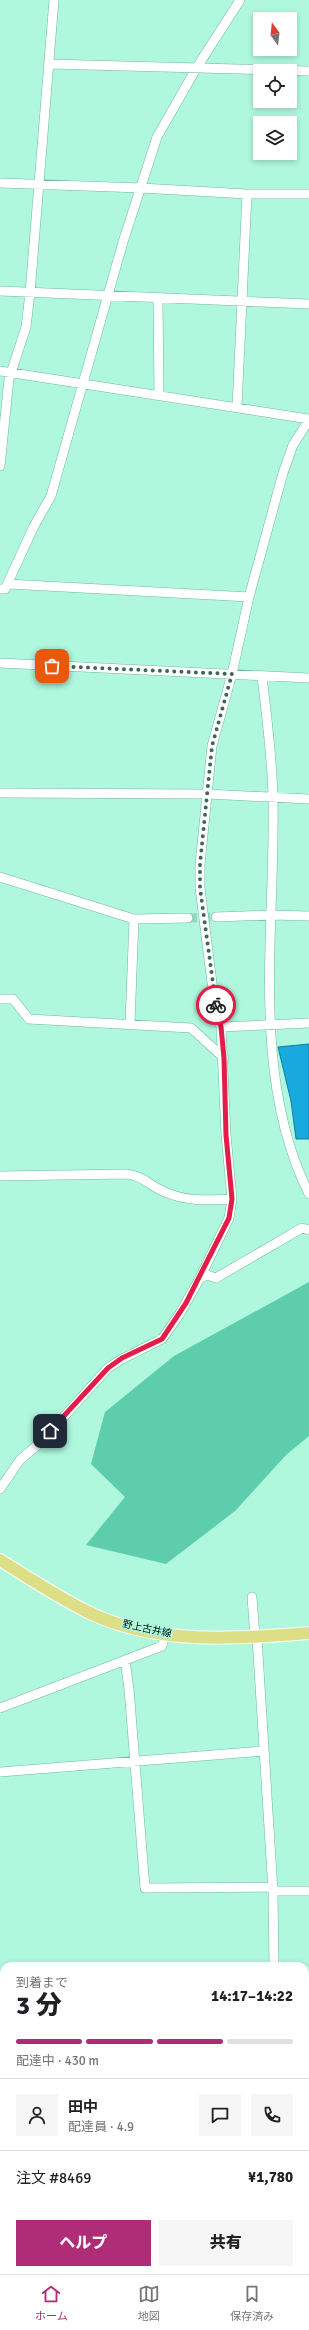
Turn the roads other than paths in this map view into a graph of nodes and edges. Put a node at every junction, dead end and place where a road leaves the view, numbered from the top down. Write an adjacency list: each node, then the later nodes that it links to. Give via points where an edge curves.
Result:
1 (54, 0): 3 (street)
2 (240, 0): 4 (street)
3 (50, 64): 4 (street); 7 (street)
4 (197, 68): 5 (street); 8 (street, via 157,137)
5 (309, 72)
6 (0, 183): 7 (street)
7 (40, 185): 8 (street); 12 (street)
8 (141, 188): 9 (street); 13 (street)
9 (246, 194): 10 (street); 15 (street)
10 (309, 194)
11 (0, 291): 12 (street)
12 (30, 293): 13 (street); 18 (street, via 26,327)
13 (108, 295): 14 (street); 19 (street)
14 (158, 298): 15 (street); 20 (street)
15 (242, 302): 16 (street); 21 (street)
16 (309, 304)
17 (0, 371): 18 (street)
18 (12, 373): 19 (street); 23 (street, via 9,379)
19 (84, 384): 20 (street); 24 (street, via 51,496)
20 (159, 395): 21 (street)
21 (238, 407): 22 (street)
22 (309, 420): 25 (street, via 293,445 283,473)
23 (0, 466)
24 (4, 586): 25 (street)
25 (249, 597): 27 (street)
26 (0, 663): 27 (street)
27 (232, 674): 28 (street); 31 (street, via 212,746)
28 (262, 677): 29 (street); 32 (street)
29 (309, 678)
30 (0, 793): 31 (street)
31 (208, 794): 32 (street); 44 (street, via 200,888 213,991)
32 (273, 797): 33 (street); 35 (street)
33 (309, 799)
34 (0, 877): 39 (street)
35 (272, 915): 36 (street); 37 (street); 43 (street)
36 (309, 916)
37 (216, 917)
38 (188, 918): 39 (street)
39 (134, 919): 41 (street)
40 (0, 999): 41 (street, via 13,999 29,1019)
41 (130, 1023): 45 (street, via 191,1028)
42 (309, 1023): 43 (street)
43 (269, 1025): 44 (street); 47 (street, via 279,1100 292,1154)
44 (221, 1027): 45 (street)
45 (224, 1058): 48 (street, via 226,1135)
46 (0, 1176): 48 (street, via 131,1174 179,1198)
47 (309, 1194)
48 (232, 1199): 50 (street, via 229,1218)
49 (309, 1230): 50 (street, via 302,1228 216,1278 207,1275)
50 (200, 1278): 51 (street, via 162,1339 122,1358 108,1368 41,1442 20,1460)
51 (0, 1490)
52 (0, 1560): 55 (main road, 野上古井線, via 90,1613)
53 (252, 1597): 56 (street)
54 (309, 1633): 56 (main road, 野上古井線)
55 (165, 1635): 56 (main road, 野上古井線); 57 (street, via 162,1646)
56 (256, 1638): 59 (street)
57 (125, 1660): 58 (street); 60 (street)
58 (0, 1708)
59 (264, 1751): 60 (street); 62 (street)
60 (136, 1763): 61 (street); 62 (street, via 145,1888)
61 (0, 1772)
62 (273, 1889): 63 (street); 64 (street)
63 (309, 1892)
64 (274, 1962)

